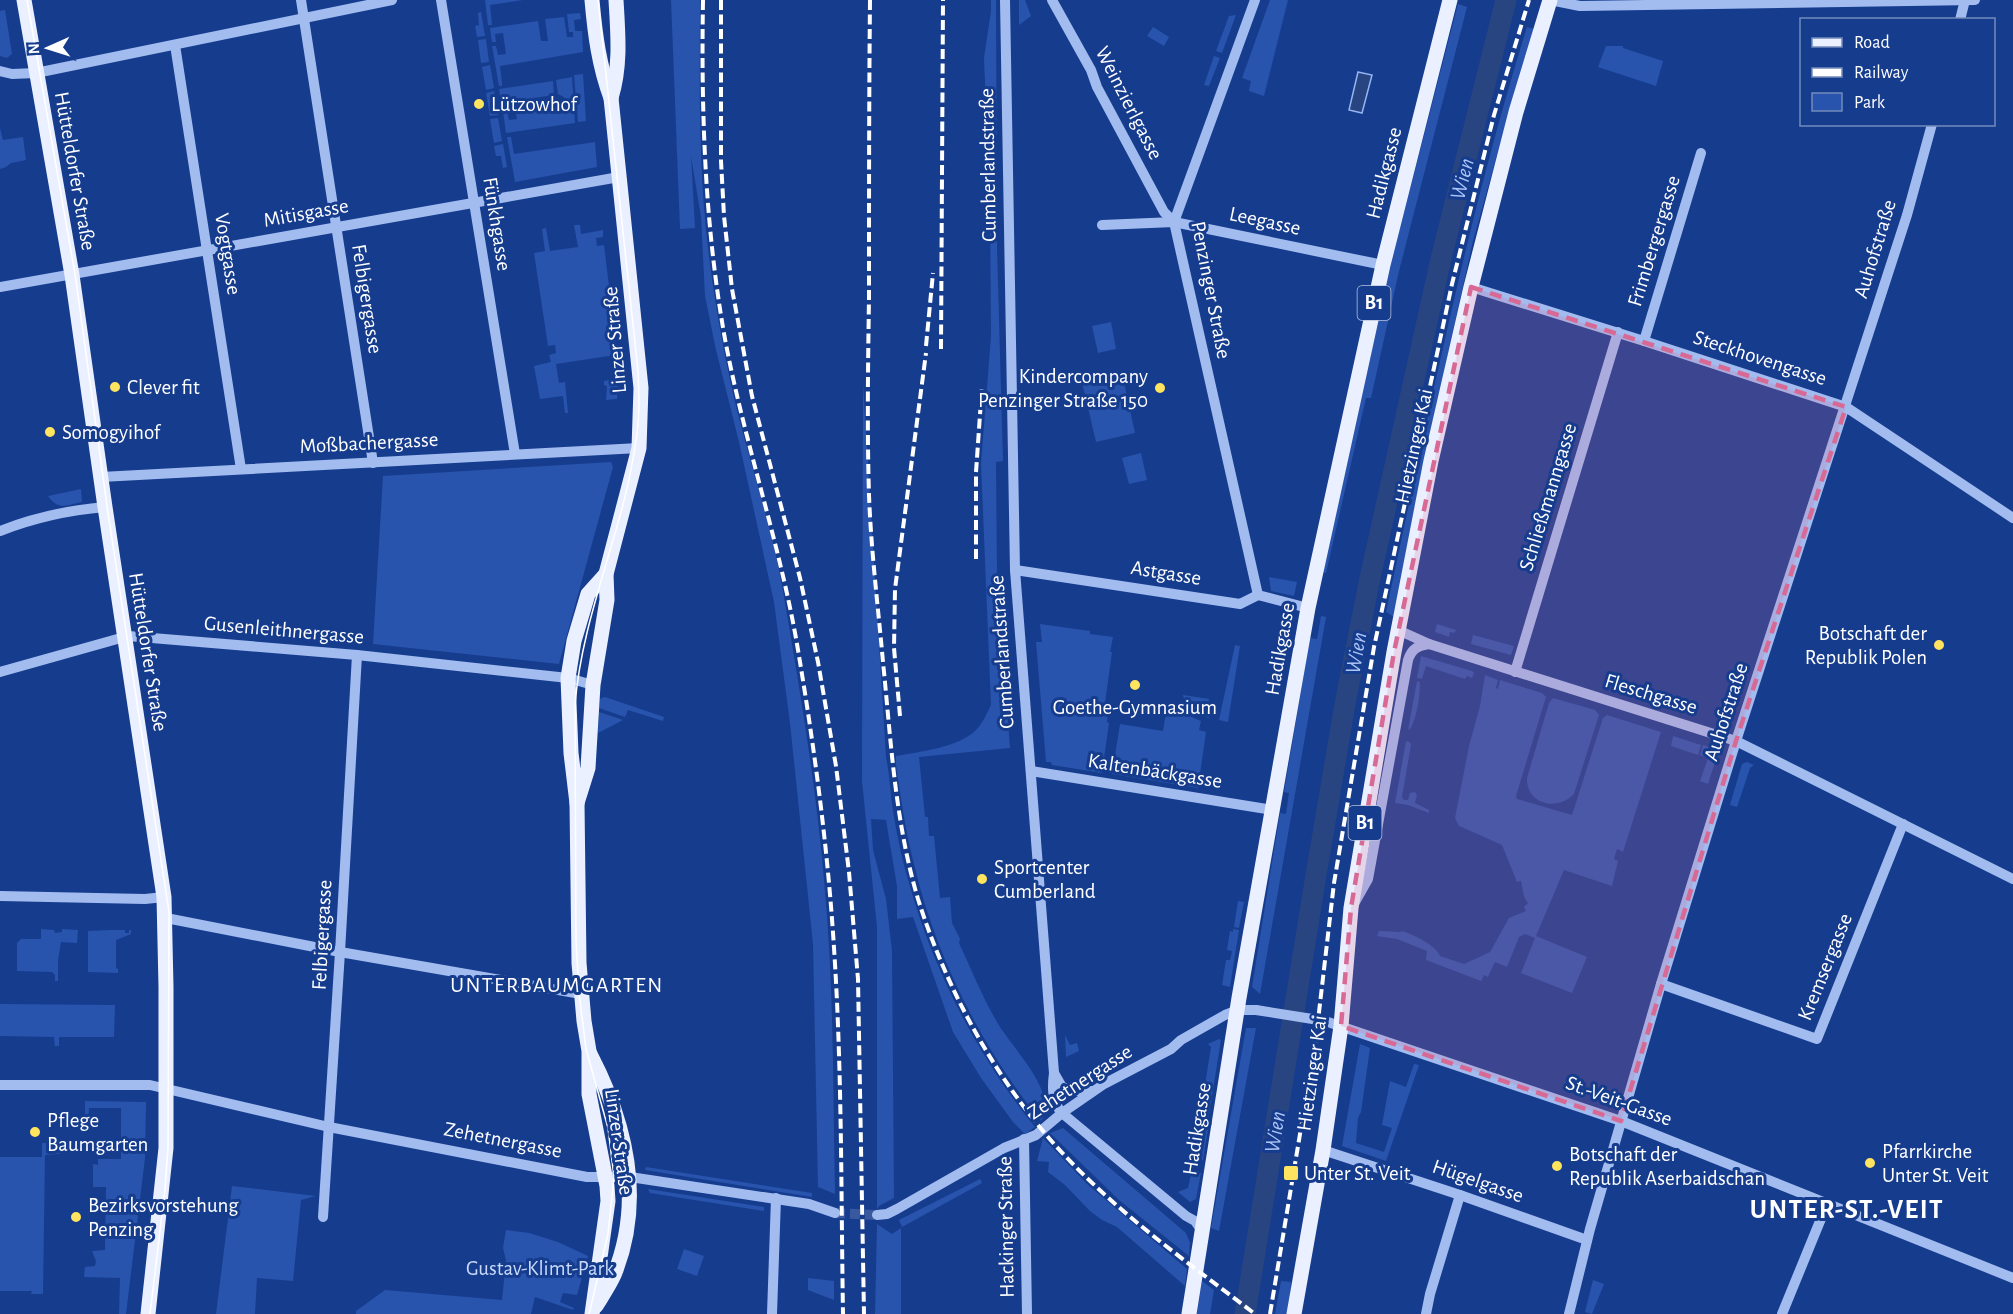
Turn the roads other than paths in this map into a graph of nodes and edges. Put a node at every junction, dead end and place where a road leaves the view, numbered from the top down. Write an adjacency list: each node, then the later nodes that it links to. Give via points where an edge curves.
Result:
1 (24, 0): 18 (main road, Hütteldorfer Straße)
2 (301, 0): 15 (street, Felbigergasse)
3 (392, 0): 15 (street)
4 (441, 0): 23 (street, Fünkhgasse)
5 (592, 0): 19 (main road, Linzer Straße, via 601,68)
6 (616, 0): 19 (main road, Linzer Straße, via 618,64)
7 (1005, 0): 43 (street, Cumberlandstraße)
8 (1052, 0): 24 (street, Weinzierlgasse, via 1164,212)
9 (1255, 0): 24 (street, Penzinger Straße)
10 (1450, 0): 28 (main road, Hadikgasse / B1)
11 (1550, 0): 13 (street, via 1580,6); 31 (main road, Hietzinger Kai / B1, via 1516,112)
12 (1968, 0): 13 (street); 14 (street)
13 (1735, 2)
14 (1961, 18)
15 (304, 19): 16 (street); 26 (street, Felbigergasse)
16 (176, 45): 18 (street); 27 (street, Vogtgasse)
17 (0, 71): 18 (street)
18 (36, 73): 29 (main road, Hütteldorfer Straße)
19 (611, 98): 22 (main road, Linzer Straße)
20 (1931, 126): 34 (street, Auhofstraße)
21 (1701, 153): 33 (street, Frimbergergasse)
22 (620, 177): 23 (street, Mitisgasse); 35 (main road, Linzer Straße, via 641,388)
23 (474, 203): 26 (street, Mitisgasse); 36 (street, Fünkhgasse)
24 (1174, 222): 25 (street, Leegasse); 28 (street, Leegasse); 45 (street, Penzinger Straße)
25 (1102, 225)
26 (336, 228): 27 (street, Mitisgasse); 37 (street, Felbigergasse)
27 (208, 251): 29 (street, Mitisgasse); 38 (street, Vogtgasse)
28 (1383, 265): 46 (main road, Hadikgasse / B1)
29 (72, 274): 30 (street, Mitisgasse); 39 (main road, Hütteldorfer Straße)
30 (0, 287)
31 (1471, 288): 32 (street, Steckhovengasse); 47 (main road, Hietzinger Kai / B1, via 1431,461)
32 (1618, 333): 33 (street, Steckhovengasse); 52 (street, Schließmanngasse)
33 (1644, 341): 34 (street, Steckhovengasse)
34 (1846, 407): 41 (street, Steckhovengasse); 55 (street, Auhofstraße)
35 (639, 448): 36 (street, Moßbachergasse); 44 (main road, Linzer Straße)
36 (515, 454): 37 (street, Moßbachergasse)
37 (373, 463): 38 (street, Moßbachergasse)
38 (241, 469): 39 (street, Moßbachergasse)
39 (101, 477): 40 (main road, Hütteldorfer Straße)
40 (105, 507): 42 (street, via 25,522); 48 (main road, Hütteldorfer Straße)
41 (2013, 519)
42 (0, 531)
43 (1015, 570): 45 (street, Astgasse, via 1240,604); 56 (street, Cumberlandstraße)
44 (606, 574): 53 (main road, Linzer Straße, via 588,594); 54 (main road, Linzer Straße, via 607,600)
45 (1258, 595): 46 (street, Astgasse)
46 (1308, 608): 58 (main road, Hadikgasse / B1)
47 (1398, 630): 49 (street, Fleschgasse); 63 (main road, Hietzinger Kai / B1)
48 (125, 636): 50 (street, Gusenleithnergasse); 51 (street, Gusenleithnergasse); 62 (main road, Hütteldorfer Straße)
49 (1430, 644): 52 (street, Fleschgasse); 63 (street, Hietzinger Kai, via 1414,649 1408,660 1368,879)
50 (357, 655): 53 (street, Gusenleithnergasse); 65 (street, Felbigergasse)
51 (0, 672)
52 (1515, 672): 55 (street, Fleschgasse)
53 (568, 678): 54 (street, Gusenleithnergasse); 57 (main road, Linzer Straße)
54 (593, 685): 57 (main road, Linzer Straße, via 588,768)
55 (1736, 741): 59 (street, Fleschgasse); 66 (street, Auhofstraße)
56 (1031, 771): 58 (street, Kaltenbäckgasse); 71 (street, Cumberlandstraße)
57 (577, 803): 67 (main road, Linzer Straße)
58 (1273, 810): 68 (main road, Hadikgasse / B1)
59 (1903, 824): 60 (street, Fleschgasse); 66 (street, Kremsergasse, via 1817,1039)
60 (2013, 879)
61 (0, 896): 62 (street)
62 (165, 897): 64 (main road, Hütteldorfer Straße)
63 (1351, 908): 69 (main road, Hietzinger Kai / B1)
64 (166, 918): 65 (street); 73 (main road, Hütteldorfer Straße)
65 (340, 952): 67 (street); 77 (street, Felbigergasse)
66 (1661, 984): 76 (street, Auhofstraße)
67 (582, 994): 70 (main road, Linzer Straße)
68 (1238, 1010): 69 (street, St.-Veit-Gasse, bridge); 74 (street, Zehetnergasse); 88 (main road, Hadikgasse / B1)
69 (1341, 1026): 76 (street, St.-Veit-Gasse); 79 (main road, Hietzinger Kai / B1)
70 (589, 1051): 80 (main road, Linzer Straße, via 589,1094); 81 (main road, Linzer Straße, via 612,1101)
71 (1054, 1073): 74 (street, via 1062,1087); 75 (street, Cumberlandstraße, via 1053,1097)
72 (0, 1085): 73 (street, Zehetnergasse)
73 (166, 1088): 77 (street, Zehetnergasse); 92 (main road, Hütteldorfer Straße, via 164,1172)
74 (1094, 1091): 75 (street, Zehetnergasse)
75 (1062, 1113): 78 (street, Zehetnergasse, via 1036,1135); 88 (street)
76 (1620, 1121): 84 (street, St.-Veit-Gasse); 89 (street, Auhofstraße)
77 (329, 1127): 80 (street, Zehetnergasse, via 587,1177); 87 (street, Felbigergasse)
78 (1024, 1139): 86 (street, Zehetnergasse, via 897,1209); 94 (street, Hackinger Straße)
79 (1323, 1150): 82 (street, Hügelgasse); 96 (main road, Hietzinger Kai / B1)
80 (605, 1177): 81 (street, Zehetnergasse); 91 (main road, Linzer Straße, via 608,1201)
81 (630, 1177): 83 (street, Zehetnergasse); 91 (main road, Linzer Straße, via 626,1236 614,1274)
82 (1461, 1195): 89 (street, Hügelgasse); 97 (street)
83 (776, 1198): 85 (street, Zehetnergasse); 93 (street)
84 (1827, 1204): 90 (street, St.-Veit-Gasse); 99 (street)
85 (834, 1213)
86 (877, 1215)
87 (322, 1217)
88 (1202, 1231): 95 (main road, Hadikgasse / B1)
89 (1587, 1240): 98 (street, Auhofstraße)
90 (2013, 1278)
91 (593, 1312)
92 (148, 1314)
93 (772, 1314)
94 (1027, 1314)
95 (1189, 1314)
96 (1294, 1314)
97 (1426, 1314)
98 (1569, 1314)
99 (1782, 1314)

